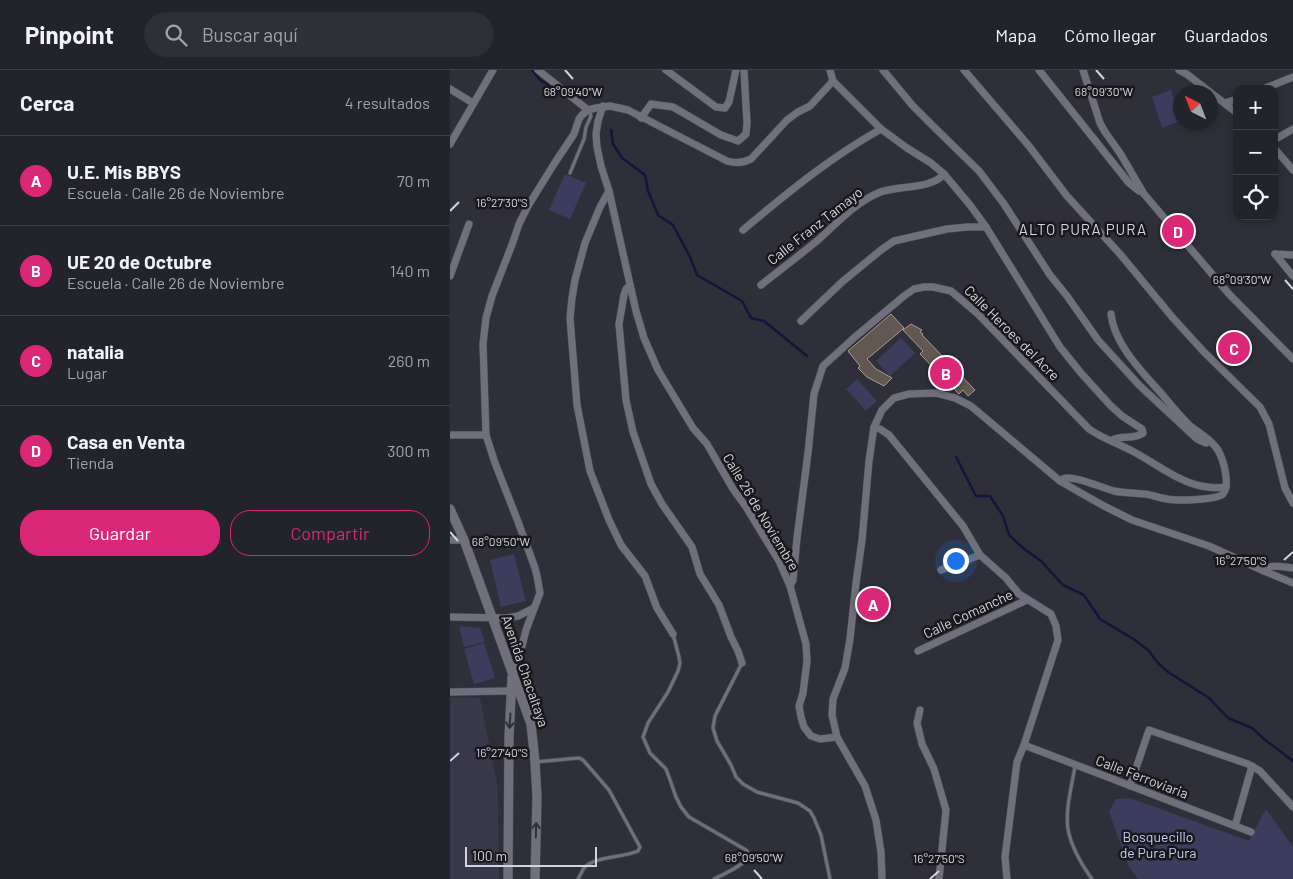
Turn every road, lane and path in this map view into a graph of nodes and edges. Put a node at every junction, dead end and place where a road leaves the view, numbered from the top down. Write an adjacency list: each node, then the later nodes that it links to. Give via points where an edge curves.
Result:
1 (493, 70): 19 (street)
2 (538, 70): 22 (street)
3 (666, 70): 4 (street, via 716,107 726,108)
4 (736, 70)
5 (744, 70): 24 (street, via 748,123 746,134 738,141 721,135 673,107 651,104)
6 (830, 70): 15 (street)
7 (883, 70): 50 (street, via 913,106 980,171 1098,340 1139,385 1197,439 1206,443)
8 (964, 70): 53 (street, via 1173,318 1260,407 1269,424 1285,488)
9 (1039, 70): 34 (street, via 1117,168 1134,188)
10 (1083, 70): 34 (street, via 1100,123)
11 (1179, 70): 13 (street)
12 (1196, 70): 13 (street)
13 (1188, 75): 20 (street)
14 (1293, 77): 16 (street)
15 (833, 81): 24 (street, via 810,106 787,120 756,154 744,162 727,161); 25 (street)
16 (1273, 85)
17 (450, 89): 19 (street)
18 (1233, 100): 20 (street)
19 (473, 103): 28 (street)
20 (1225, 103): 23 (street)
21 (602, 106): 22 (street); 24 (street, via 628,110); 33 (street, Calle 26 de Noviembre, via 597,146)
22 (588, 110): 31 (lane, via 591,116); 48 (street, via 579,119 574,134 528,206 492,296 483,344)
23 (1233, 110)
24 (641, 118)
25 (881, 129): 32 (street); 37 (street, via 836,157)
26 (1293, 129): 27 (street)
27 (1278, 138)
28 (450, 144)
29 (1278, 153): 30 (street)
30 (1293, 170)
31 (570, 174)
32 (944, 174): 36 (street); 41 (street, Calle Franz Tamayo, via 935,181 879,192 858,204)
33 (609, 191): 42 (street, Calle 26 de Noviembre); 67 (street, via 585,243 572,298 570,318 577,405 590,472 609,520 621,544 645,576 657,608)
34 (1144, 194): 45 (street, via 1229,294)
35 (469, 224): 39 (street)
36 (986, 227): 44 (street, via 947,229 894,241 842,282); 49 (street, via 1060,347 1122,416 1142,429 1139,436)
37 (743, 230)
38 (1293, 255): 40 (street, via 1275,254)
39 (450, 276)
40 (1293, 276)
41 (761, 285)
42 (630, 286): 62 (street, Calle 26 de Noviembre, via 644,338 658,370 779,560); 69 (street, via 624,295 619,324 626,400 633,432 651,484 692,547 700,574 719,605)
43 (1111, 314): 50 (street, via 1118,338 1138,367 1190,425)
44 (801, 321)
45 (1293, 359)
46 (874, 427): 51 (street, via 882,410 894,398 936,393 955,398 971,406); 57 (street, via 889,436 963,526); 74 (street, via 850,639 845,668 833,699 832,715)
47 (450, 435): 48 (street)
48 (486, 435): 64 (street, via 537,576 540,593)
49 (1112, 440): 52 (street, Calle Heroes del Acre, via 1189,483); 62 (street, Calle Heroes del Acre, via 1090,429 952,291 933,287 914,289 823,366 814,394)
50 (1210, 441): 52 (street, via 1217,448 1224,465)
51 (1060, 481): 52 (street, via 1074,479 1117,492 1169,500 1213,498 1222,495); 60 (street, via 1132,520 1209,546)
52 (1226, 487)
53 (1293, 503)
54 (450, 509): 56 (street, Avenida Chacaltaya)
55 (450, 540): 56 (street)
56 (464, 540): 66 (street, Avenida Chacaltaya)
57 (980, 555): 59 (street); 63 (street)
58 (1293, 568): 60 (street, via 1274,566)
59 (941, 570)
60 (1264, 571): 61 (street)
61 (1293, 583)
62 (790, 586): 74 (street, Calle 26 de Noviembre, via 806,644 807,661 799,706 804,727 811,736 820,740)
63 (1027, 600): 68 (street, Calle Comanche); 75 (street, via 1051,614 1058,640)
64 (534, 608): 66 (street, via 518,616); 70 (street)
65 (450, 617): 66 (street)
66 (492, 618): 70 (street, Avenida Chacaltaya)
67 (673, 634): 86 (lane, via 680,663 678,671 643,736 650,753 666,769 676,797 689,817 750,855 743,864)
68 (918, 651)
69 (742, 663): 87 (lane, via 715,716 713,728 717,741 743,784 757,792 798,803 810,811 821,835)
70 (513, 672): 71 (street)
71 (515, 691): 72 (street); 76 (street, Avenida Chacaltaya, via 531,724); 83 (street, one-way to 83, via 509,737)
72 (450, 692)
73 (920, 710): 89 (street, via 917,723 920,737 946,810)
74 (837, 737): 88 (street, via 865,786 876,820)
75 (1024, 745): 77 (street, Calle Ferroviaria); 90 (street, via 1017,762 1005,857)
76 (535, 762): 84 (street, Avenida Chacaltaya, one-way to 76); 85 (lane, via 583,760 609,790 640,847 630,855 594,861 584,868)
77 (1076, 765): 79 (street, Calle Ferroviaria); 91 (lane, via 1068,803 1068,829 1074,848)
78 (1252, 766): 79 (street, via 1149,730); 80 (street); 81 (street)
79 (1130, 786): 81 (street, Calle Ferroviaria)
80 (1293, 807)
81 (1235, 826): 82 (street, Calle Ferroviaria)
82 (1251, 832)
83 (508, 879)
84 (535, 879)
85 (578, 879)
86 (714, 879)
87 (830, 879)
88 (882, 879)
89 (939, 879)
90 (1007, 879)
91 (1092, 879)

